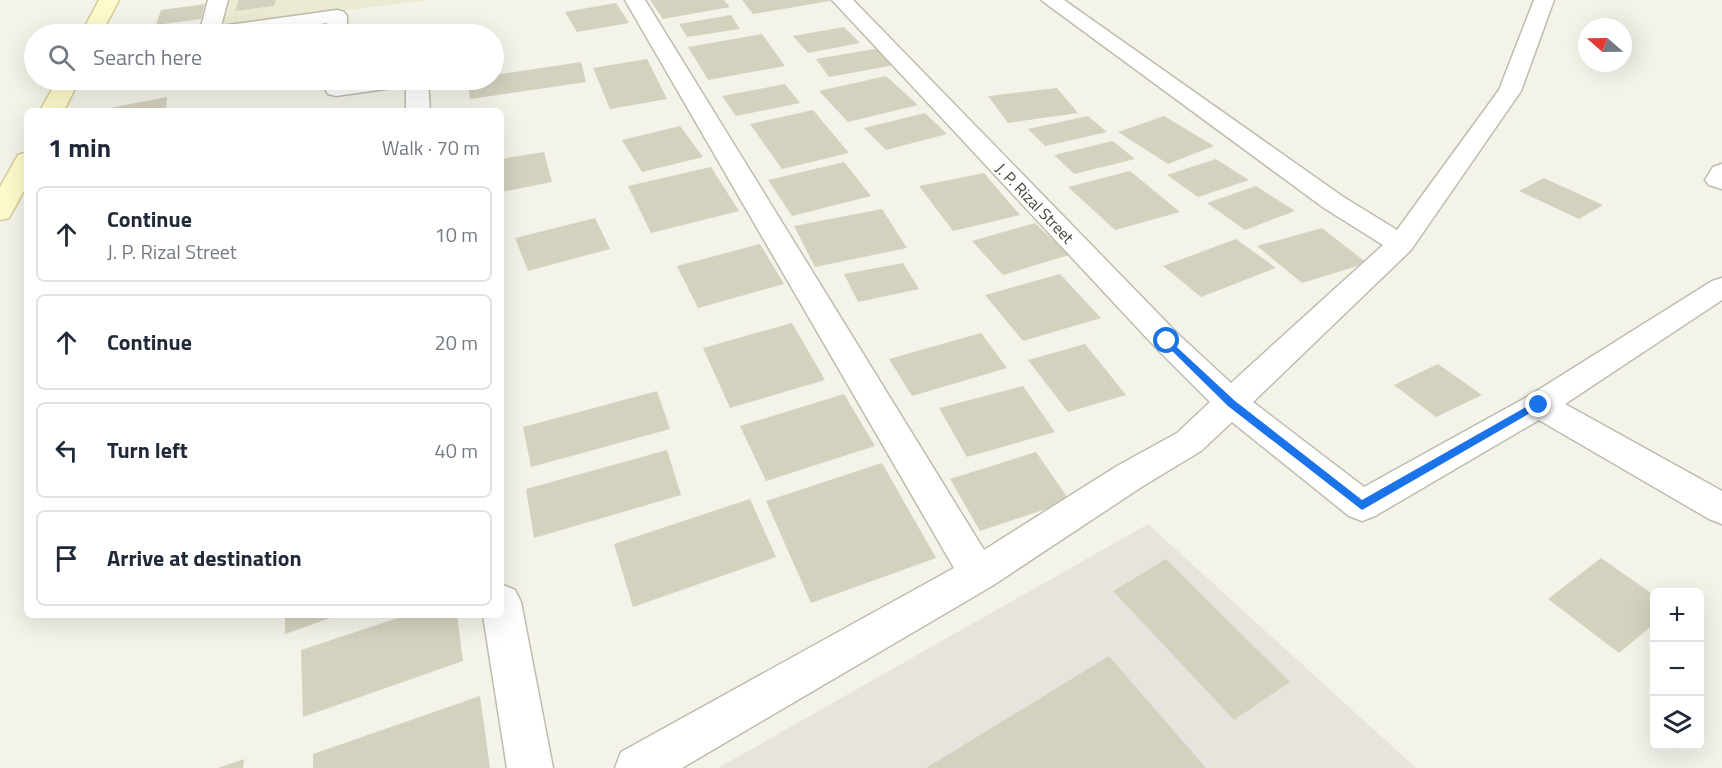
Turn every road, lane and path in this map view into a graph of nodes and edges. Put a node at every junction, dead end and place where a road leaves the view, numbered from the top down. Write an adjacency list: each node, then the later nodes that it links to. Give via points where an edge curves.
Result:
1 (109, 0): 7 (street)
2 (218, 0): 8 (street)
3 (635, 0): 24 (street)
4 (842, 0): 21 (street, J. P. Rizal Street, via 1159,333)
5 (1051, 0): 19 (street, via 1333,202)
6 (1544, 0): 19 (street, via 1510,91)
7 (96, 24)
8 (211, 24)
9 (280, 24): 10 (street, via 338,16)
10 (338, 24)
11 (63, 90): 13 (street)
12 (417, 90): 14 (street)
13 (54, 108)
14 (418, 108)
15 (24, 166): 18 (street)
16 (1722, 171): 17 (street, via 1718,180)
17 (1722, 181)
18 (0, 212)
19 (1401, 244): 21 (street)
20 (1722, 287): 22 (street)
21 (1231, 403): 22 (street, J. P. Rizal Street, via 1362,506); 24 (street, via 1189,442)
22 (1539, 405): 23 (street)
23 (1722, 509)
24 (978, 574): 27 (street)
25 (504, 618): 26 (street)
26 (530, 768)
27 (638, 768)

